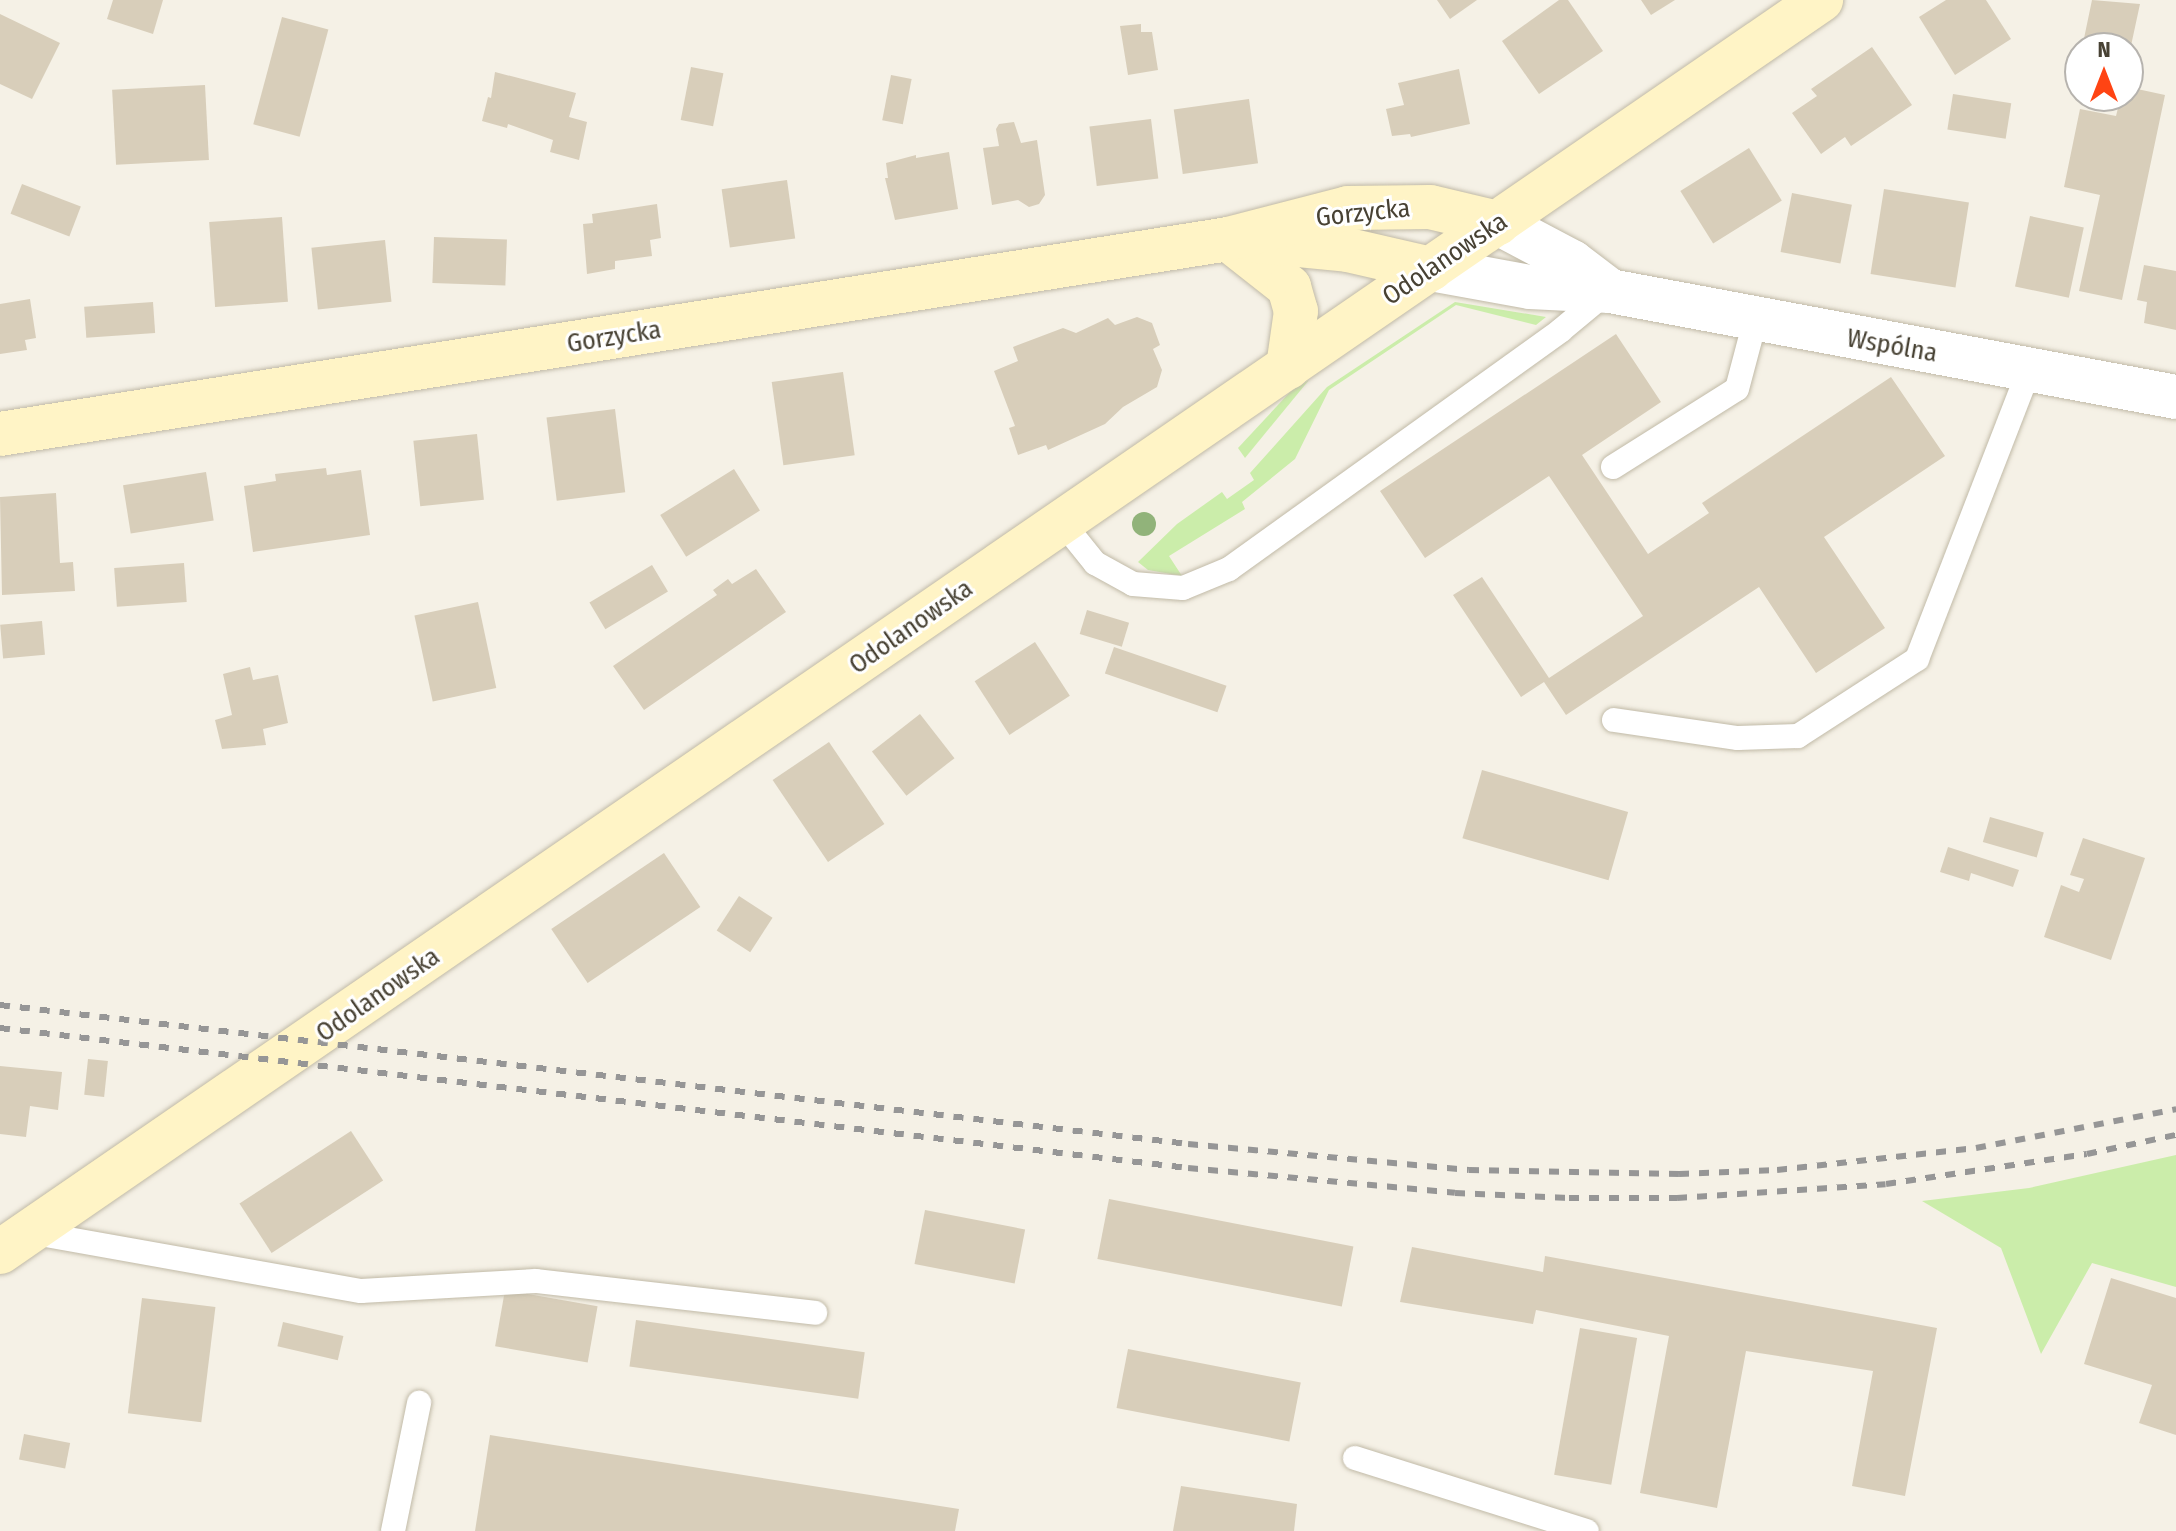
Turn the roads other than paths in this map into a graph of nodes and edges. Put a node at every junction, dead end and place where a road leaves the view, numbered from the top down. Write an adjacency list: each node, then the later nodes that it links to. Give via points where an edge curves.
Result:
1 (1821, 0): 2 (main road, Odolanowska)
2 (1498, 223): 3 (main road, Gorzycka, via 1430,207 1348,208); 4 (main road, Odolanowska); 5 (street, Wspólna, via 1572,262)
3 (1228, 239): 4 (main road, Gorzycka, via 1348,250); 7 (main road, via 1289,287 1296,311); 10 (main road, Gorzycka)
4 (1431, 269): 5 (street, Wspólna, via 1530,287); 7 (main road, Odolanowska)
5 (1610, 291): 6 (street, Wspólna); 12 (lane, via 1229,569 1183,588 1133,584 1095,563)
6 (1755, 321): 8 (street, Wspólna); 11 (lane, via 1737,389)
7 (1288, 367): 12 (main road, Odolanowska)
8 (2029, 370): 9 (street, Wspólna); 13 (lane, via 1917,659 1798,736 1738,738)
9 (2176, 397)
10 (0, 434)
11 (1613, 467)
12 (1062, 522): 14 (main road, Odolanowska)
13 (1614, 720)
14 (15, 1242): 15 (lane, via 361,1291 536,1281)
15 (815, 1313)
16 (419, 1403): 18 (lane)
17 (1355, 1458): 19 (lane)
18 (393, 1531)
19 (1587, 1531)

